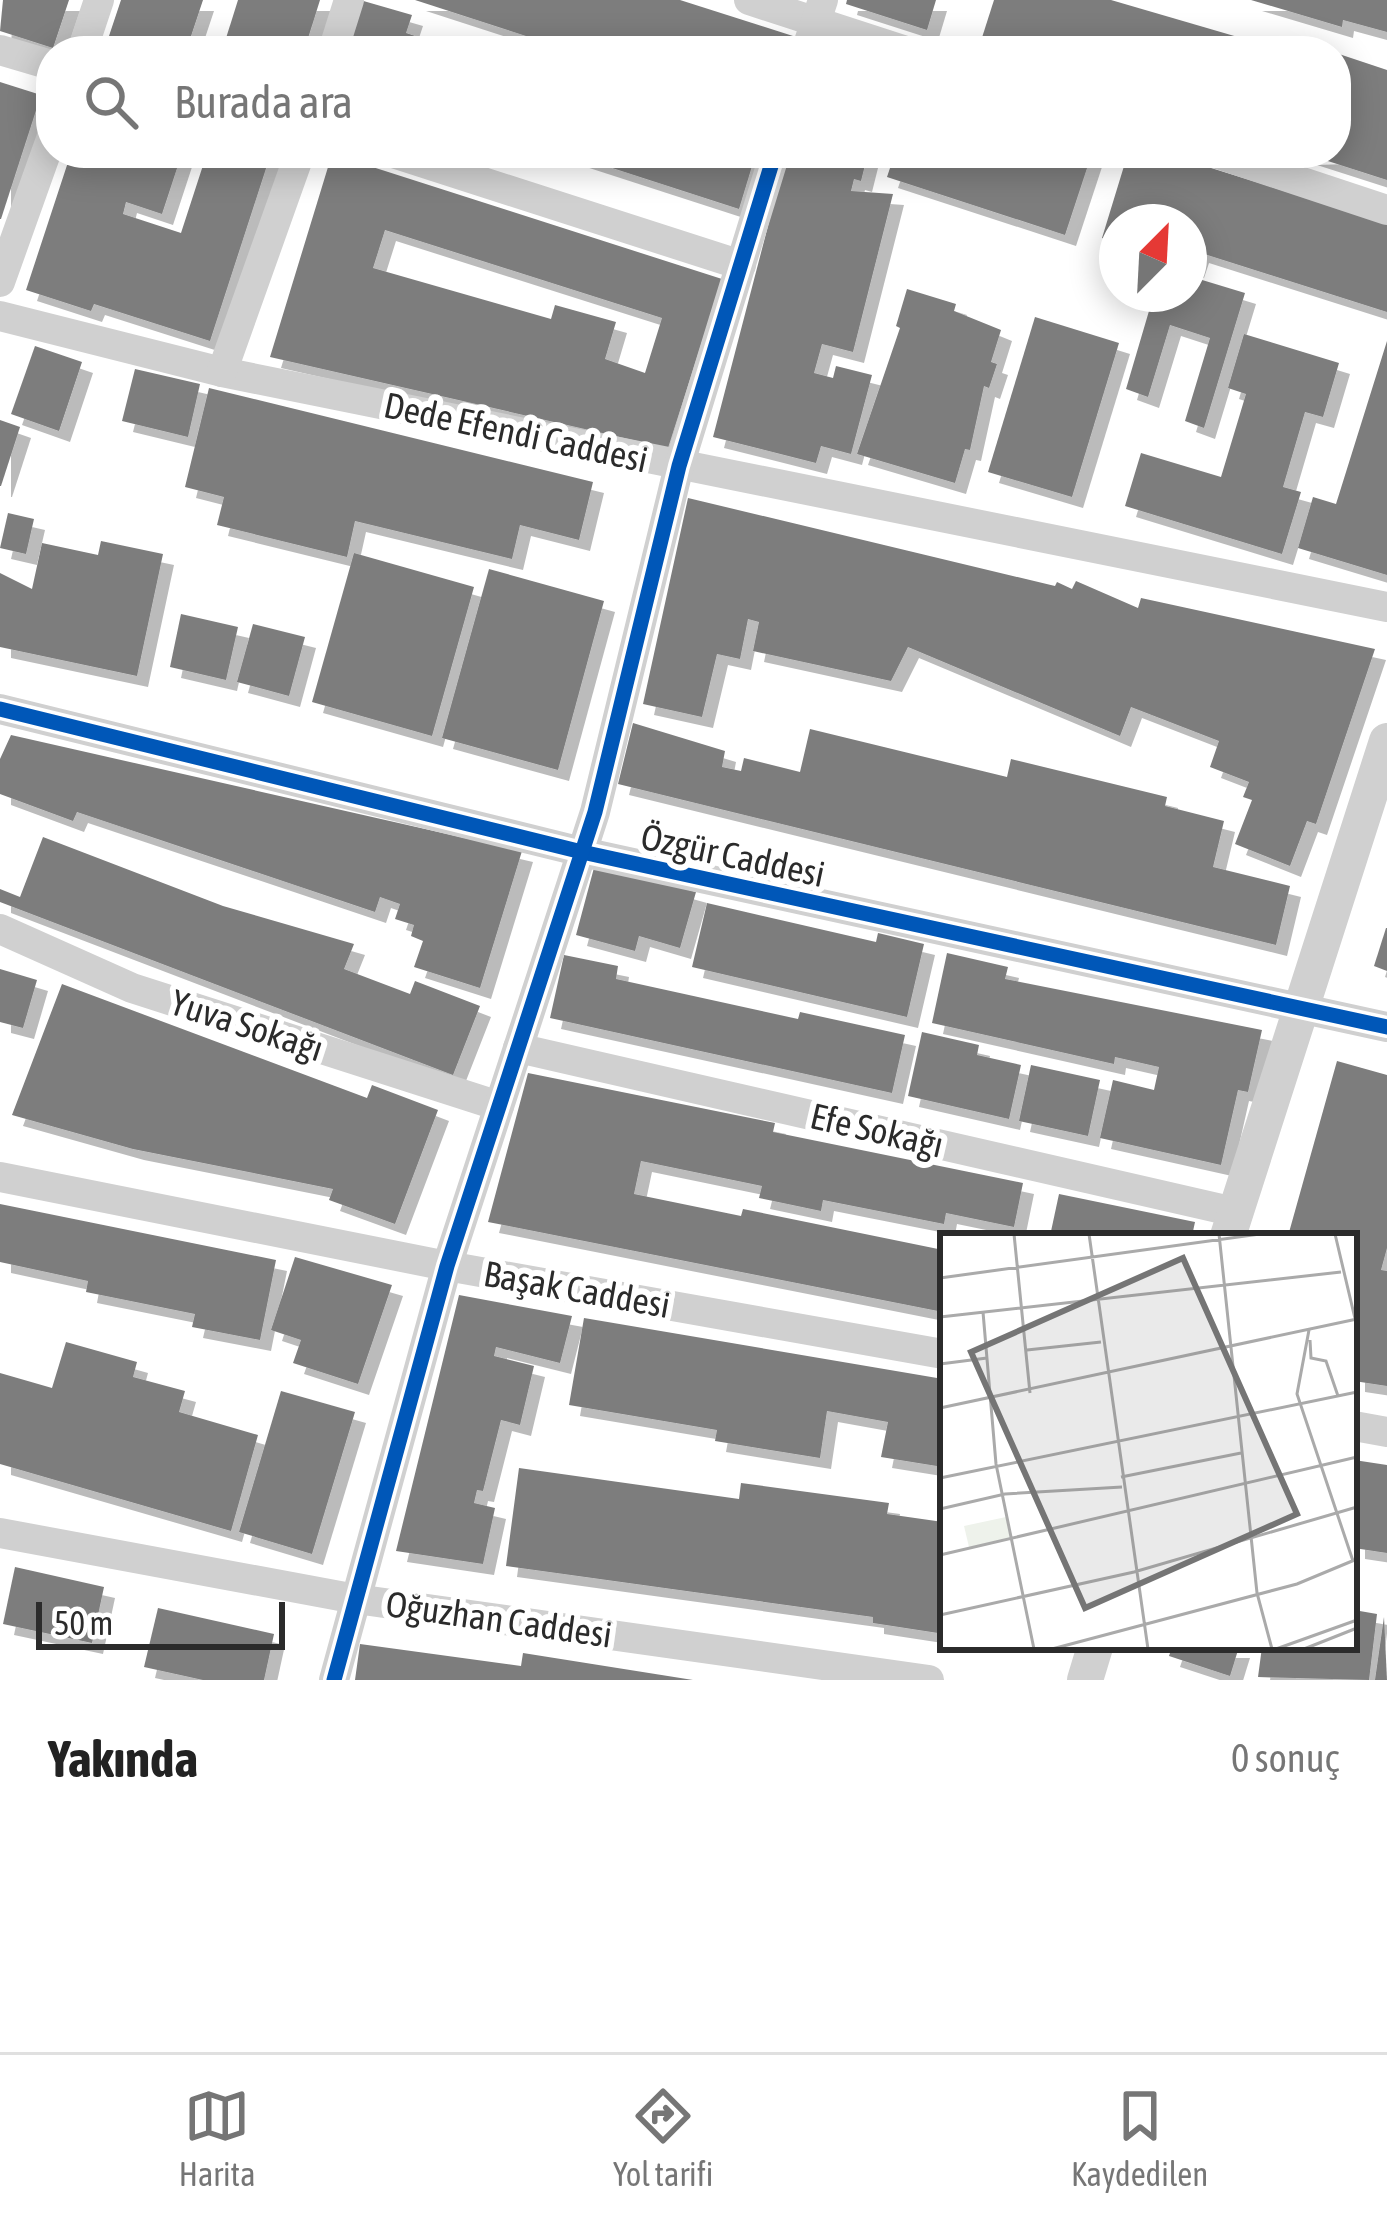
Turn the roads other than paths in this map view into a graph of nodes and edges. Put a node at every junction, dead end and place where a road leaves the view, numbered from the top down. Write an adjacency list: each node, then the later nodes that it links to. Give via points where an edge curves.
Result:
1 (99, 0): 5 (street)
2 (350, 0): 6 (street)
3 (749, 0): 4 (street)
4 (815, 24): 7 (street)
5 (87, 36)
6 (338, 36)
7 (855, 36)
8 (0, 50): 9 (street)
9 (36, 61)
10 (41, 168): 17 (street)
11 (295, 168): 19 (street)
12 (440, 168): 16 (street)
13 (770, 168): 16 (street)
14 (1260, 168): 15 (street)
15 (1387, 210)
16 (741, 265): 20 (street)
17 (0, 282)
18 (0, 316): 19 (street, Dede Efendi Caddesi)
19 (222, 372): 20 (street, Dede Efendi Caddesi)
20 (679, 466): 21 (street, Dede Efendi Caddesi); 24 (street)
21 (1387, 607)
22 (0, 710): 24 (street, Özgür Caddesi)
23 (1387, 741): 26 (street)
24 (582, 853): 26 (street, Özgür Caddesi); 28 (street)
25 (0, 929): 29 (street, Yuva Sokağı, via 132,988)
26 (1300, 1009): 27 (street, Özgür Caddesi); 31 (street)
27 (1387, 1028)
28 (518, 1048): 29 (street); 31 (street, Efe Sokağı)
29 (499, 1106): 32 (street)
30 (0, 1177): 32 (street, Başak Caddesi)
31 (1232, 1224)
32 (447, 1266): 33 (street, Başak Caddesi); 37 (street)
33 (940, 1353)
34 (1357, 1427): 35 (street)
35 (1387, 1432)
36 (0, 1533): 37 (street, Oğuzhan Caddesi)
37 (356, 1599): 39 (street); 40 (street, Oğuzhan Caddesi)
38 (1094, 1650): 41 (street)
39 (334, 1680)
40 (928, 1680)
41 (1085, 1680)

